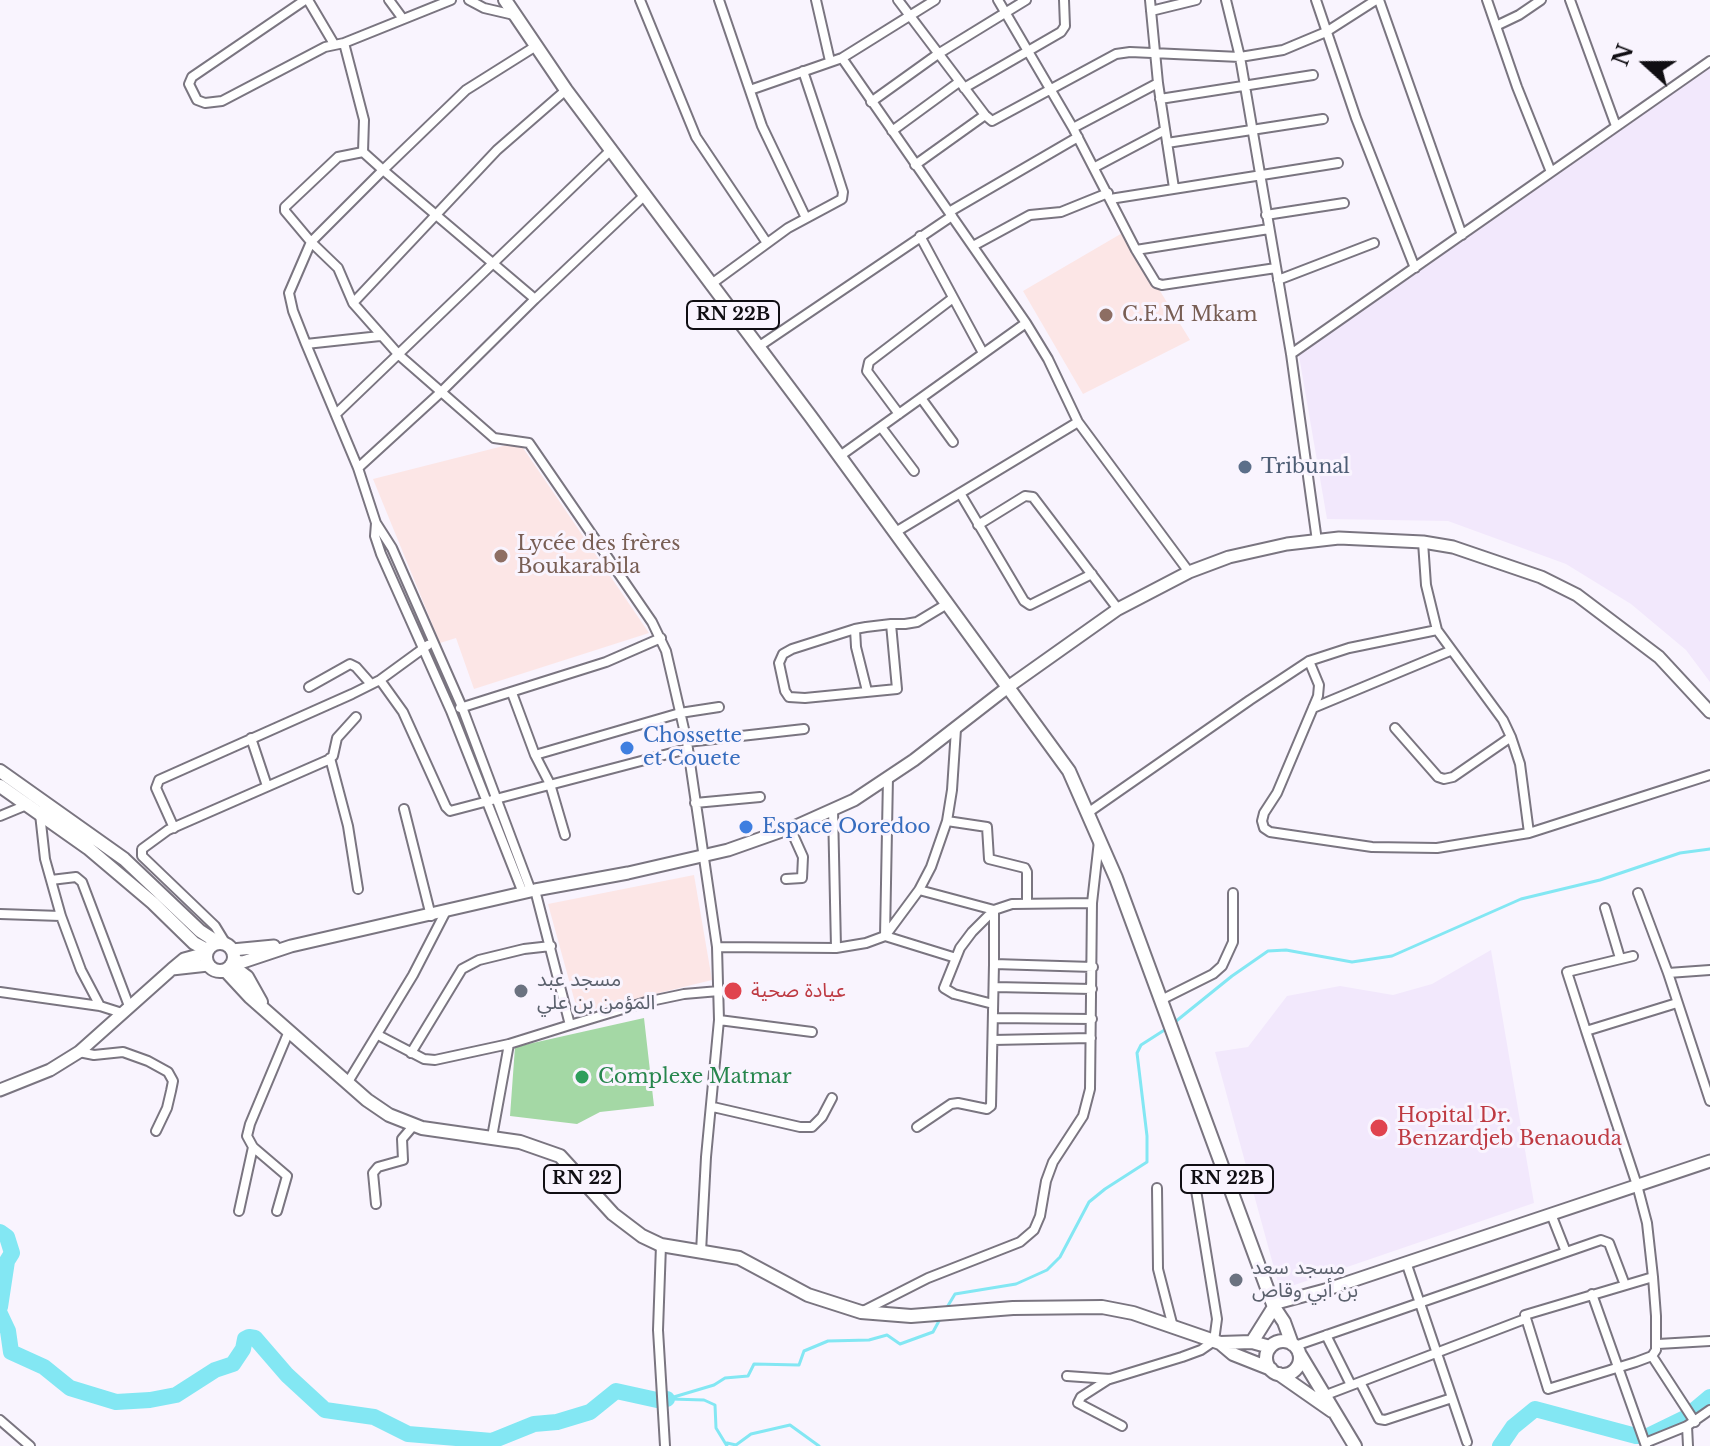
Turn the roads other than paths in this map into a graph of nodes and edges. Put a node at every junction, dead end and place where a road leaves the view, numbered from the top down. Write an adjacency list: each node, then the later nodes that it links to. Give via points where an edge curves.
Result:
1 (306, 0): 30 (street); 30 (street, via 192,77 189,84 197,100 222,101)
2 (389, 0): 26 (street)
3 (451, 0): 26 (street)
4 (469, 0): 24 (street)
5 (505, 0): 24 (main road, RN 22B)
6 (640, 0): 78 (street, via 696,137)
7 (719, 0): 45 (street)
8 (816, 0): 37 (street)
9 (898, 0): 25 (street)
10 (935, 0): 25 (street)
11 (998, 0): 23 (street)
12 (1026, 0): 23 (street)
13 (1064, 0): 32 (street, via 1061,32)
14 (1150, 0): 22 (street)
15 (1196, 0): 22 (street)
16 (1226, 0): 35 (street)
17 (1316, 0): 28 (street)
18 (1378, 0): 28 (street); 75 (street)
19 (1487, 0): 27 (street)
20 (1541, 0): 27 (street)
21 (1570, 0): 51 (street)
22 (1151, 11): 34 (street)
23 (1006, 13): 32 (street); 33 (street)
24 (514, 15): 31 (main road, RN 22B)
25 (909, 17): 33 (street); 36 (street)
26 (403, 19): 29 (street)
27 (1496, 26): 64 (street)
28 (1326, 32): 35 (street, via 1283,50); 84 (street)
29 (344, 43): 30 (street); 59 (street, via 364,120)
30 (334, 44)
31 (536, 46): 44 (main road, RN 22B); 63 (street, via 466,90)
32 (1029, 52): 42 (street); 46 (street)
33 (938, 54): 42 (street); 48 (street)
34 (1155, 54): 35 (street); 41 (street); 46 (street, via 1116,54)
35 (1240, 57): 43 (street)
36 (842, 58): 37 (street); 48 (street)
37 (830, 61): 39 (street)
38 (1710, 61): 51 (street)
39 (803, 71): 45 (street); 73 (street, via 843,192 840,201)
40 (1313, 75): 43 (street)
41 (1158, 83): 47 (street); 52 (street)
42 (962, 85): 49 (street); 54 (street)
43 (1245, 86): 47 (street); 55 (street)
44 (566, 90): 58 (main road, RN 22B); 71 (street, via 497,150)
45 (750, 90): 73 (street)
46 (1052, 91): 49 (street, via 995,121); 52 (street)
47 (1160, 99): 53 (street)
48 (871, 102): 54 (street)
49 (985, 115): 61 (street)
50 (1323, 119): 55 (street)
51 (1616, 126): 64 (street)
52 (1073, 128): 56 (street)
53 (1165, 130): 57 (street); 62 (street)
54 (892, 131): 61 (street)
55 (1252, 131): 57 (street); 65 (street)
56 (1078, 137): 62 (street); 70 (street)
57 (1167, 143): 66 (street)
58 (612, 149): 67 (main road, RN 22B); 82 (street)
59 (363, 152): 63 (street); 77 (street, via 338,157 286,204 285,211)
60 (1338, 163): 65 (street)
61 (915, 165): 70 (street)
62 (1095, 167): 68 (street)
63 (383, 170): 71 (street); 77 (street)
64 (1551, 172): 75 (street)
65 (1260, 175): 66 (street); 72 (street)
66 (1174, 188): 68 (street)
67 (646, 194): 86 (main road, RN 22B); 88 (street)
68 (1109, 196): 80 (street, via 1061,212 1030,215); 81 (street)
69 (1344, 203): 72 (street)
70 (950, 214): 76 (street); 80 (street)
71 (437, 215): 82 (street); 89 (street)
72 (1266, 215): 74 (street)
73 (806, 218): 78 (street)
74 (1269, 229): 81 (street); 83 (street)
75 (1462, 235): 84 (street)
76 (920, 236): 87 (street); 93 (street)
77 (311, 242): 89 (street, via 338,268); 92 (street, via 289,293)
78 (767, 243): 86 (street)
79 (1374, 243): 85 (street)
80 (973, 246): 90 (street)
81 (1136, 250): 83 (street, via 1162,285)
82 (495, 263): 88 (street); 96 (street)
83 (1276, 268): 85 (street)
84 (1415, 268): 95 (street)
85 (1278, 280): 95 (street)
86 (710, 285): 93 (main road, RN 22B)
87 (953, 298): 94 (street); 100 (street, via 869,362 867,371)
88 (535, 299): 97 (street)
89 (353, 303): 91 (street)
90 (1026, 323): 94 (street); 101 (street)
91 (380, 336): 92 (street); 96 (street)
92 (306, 344): 99 (street)
93 (758, 347): 104 (main road, RN 22B)
94 (983, 353): 98 (street)
95 (1291, 354): 111 (street)
96 (399, 355): 97 (street); 99 (street)
97 (440, 393): 105 (street); 120 (street, via 494,438 529,443)
98 (921, 398): 100 (street); 103 (street)
99 (336, 414): 105 (street)
100 (899, 414): 102 (street)
101 (1078, 422): 107 (street); 113 (street)
102 (881, 427): 104 (street); 106 (street)
103 (953, 442)
104 (840, 456): 110 (main road, RN 22B)
105 (358, 468): 108 (street)
106 (914, 471)
107 (960, 493): 109 (street); 110 (street)
108 (376, 523): 121 (street); 122 (street, via 381,554)
109 (978, 525): 114 (street, via 1025,496 1033,497); 114 (street, via 1030,605)
110 (894, 533): 115 (main road, RN 22B)
111 (1317, 541): 112 (main road); 113 (main road, via 1229,557)
112 (1423, 542): 119 (street); 134 (main road, via 1506,564 1577,595 1659,657)
113 (1189, 572): 116 (main road)
114 (1092, 574): 116 (street)
115 (947, 604): 117 (street, via 917,622); 127 (main road, RN 22B)
116 (1118, 609): 127 (main road)
117 (891, 624): 118 (street); 128 (street, via 899,685 887,692)
118 (855, 629): 128 (street); 128 (street, via 783,654 781,677 794,698)
119 (1437, 630): 123 (street); 124 (street)
120 (661, 638): 129 (street); 135 (street)
121 (434, 643): 122 (street); 130 (street)
122 (424, 647): 125 (street); 133 (street)
123 (1450, 651): 132 (street); 140 (street)
124 (1309, 661): 132 (street, via 1319,685); 157 (street)
125 (376, 682): 126 (street, via 350,664); 141 (street); 153 (street, via 403,712 446,807 455,811)
126 (309, 687)
127 (1008, 687): 139 (main road); 157 (main road, RN 22B, via 1069,771)
128 (867, 691)
129 (512, 693): 130 (street); 143 (street)
130 (462, 707): 133 (street); 153 (street)
131 (719, 707): 135 (street)
132 (1313, 708): 163 (street, via 1264,813 1264,828 1270,832 1372,847 1437,848)
133 (451, 711): 153 (street)
134 (1710, 712)
135 (680, 713): 142 (street); 143 (street)
136 (356, 717): 144 (street, via 337,738)
137 (1395, 728): 140 (street, via 1444,779)
138 (804, 729): 142 (street)
139 (956, 729): 147 (main road); 160 (street)
140 (1511, 737): 163 (street)
141 (251, 738): 150 (street); 161 (street, via 156,783)
142 (687, 745): 148 (street); 154 (street)
143 (535, 755): 148 (street)
144 (330, 758): 150 (street); 169 (street)
145 (0, 771): 152 (main road, RN 22)
146 (1710, 775): 163 (street)
147 (888, 777): 156 (main road); 183 (street)
148 (550, 784): 153 (street); 164 (street)
149 (0, 786): 152 (main road, RN 22)
150 (267, 786): 161 (street)
151 (760, 797): 154 (street)
152 (31, 800): 158 (main road, RN 22); 159 (street); 180 (main road, RN 22, via 124,859)
153 (492, 800): 171 (street)
154 (695, 803): 166 (street)
155 (404, 809): 182 (street)
156 (833, 809): 162 (main road); 186 (street)
157 (1089, 812): 165 (main road, RN 22B)
158 (40, 814): 168 (street); 180 (main road, RN 22)
159 (0, 816)
160 (947, 821): 170 (street); 175 (street, via 987,827 989,859 1025,868)
161 (174, 828): 187 (street, via 142,849 142,856 215,926)
162 (790, 828): 166 (main road); 167 (street, via 803,857 802,878)
163 (1529, 833)
164 (565, 835)
165 (1099, 837): 174 (street); 202 (main road, RN 22B)
166 (704, 854): 171 (main road); 185 (street)
167 (786, 879)
168 (51, 880): 181 (street); 203 (street, via 76,877 82,882)
169 (358, 889)
170 (919, 890): 177 (street); 183 (street)
171 (530, 891): 178 (main road); 184 (street)
172 (1233, 893): 202 (street, via 1233,942 1222,966)
173 (1638, 893): 194 (street)
174 (1092, 903): 175 (street); 192 (street)
175 (1027, 904): 177 (street)
176 (1605, 908): 190 (street)
177 (994, 910): 189 (street); 191 (street)
178 (445, 913): 182 (main road); 211 (street)
179 (0, 914): 181 (street)
180 (175, 915): 187 (main road, RN 22, via 200,931)
181 (61, 916): 201 (street)
182 (431, 916): 187 (main road, via 291,946 243,962)
183 (885, 936): 186 (street); 189 (street)
184 (551, 946): 207 (street); 216 (street, via 479,960 462,969)
185 (717, 947): 186 (street); 197 (street)
186 (836, 948)
187 (221, 956): 203 (main road, via 184,959); 208 (main road, RN 22, via 247,977 268,1011)
188 (1633, 956): 190 (street)
189 (956, 958): 200 (street, via 946,992)
190 (1620, 958): 209 (street, via 1567,972)
191 (994, 964): 192 (street); 195 (street)
192 (1093, 967): 196 (street)
193 (1710, 970): 194 (street)
194 (1668, 973): 199 (street)
195 (994, 987): 196 (street); 200 (street)
196 (1092, 989): 205 (street)
197 (719, 991): 206 (street); 207 (street, via 646,1002)
198 (0, 992): 201 (street)
199 (1677, 1003): 209 (street); 217 (street)
200 (993, 1004): 204 (street)
201 (100, 1006): 203 (street)
202 (1164, 1006): 244 (main road, RN 22B)
203 (126, 1009): 215 (main road)
204 (993, 1018): 205 (street); 213 (street)
205 (1092, 1019): 212 (street)
206 (719, 1020): 210 (street); 222 (street)
207 (570, 1025): 214 (street)
208 (289, 1031): 218 (main road, RN 22); 227 (street, via 250,1124 248,1140)
209 (1586, 1031): 230 (street)
210 (812, 1032)
211 (378, 1035): 216 (street); 218 (street)
212 (1091, 1038): 213 (street); 245 (street, via 1087,1106 1053,1162 1034,1230 1020,1242 928,1278)
213 (993, 1040): 224 (street, via 991,1106 951,1104)
214 (509, 1044): 216 (street, via 435,1060); 226 (street)
215 (79, 1052): 219 (main road); 225 (street, via 123,1052 168,1072 171,1091)
216 (411, 1053)
217 (1706, 1074): 221 (street)
218 (348, 1082): 223 (main road, RN 22, via 389,1115)
219 (0, 1090)
220 (832, 1098): 222 (street, via 812,1127)
221 (1710, 1101)
222 (713, 1107): 237 (street)
223 (414, 1125): 226 (main road, RN 22); 232 (street, via 402,1139 403,1160 373,1173)
224 (917, 1127)
225 (156, 1131)
226 (492, 1137): 236 (main road, RN 22, via 560,1156 613,1214)
227 (253, 1147): 233 (street); 234 (street, via 288,1178)
228 (1710, 1161): 230 (main road)
229 (1195, 1184): 250 (street)
230 (1637, 1185): 235 (main road); 240 (street)
231 (1157, 1188): 247 (street, via 1158,1269)
232 (376, 1204)
233 (239, 1211)
234 (277, 1211)
235 (1551, 1214): 238 (street); 239 (main road)
236 (661, 1245): 237 (main road, RN 22); 272 (street, via 658,1330)
237 (701, 1252): 245 (main road, RN 22, via 739,1258 808,1295)
238 (1566, 1252): 241 (street, via 1606,1240); 243 (street)
239 (1406, 1262): 243 (street); 244 (main road)
240 (1653, 1277): 241 (street); 252 (street)
241 (1625, 1285): 242 (street)
242 (1592, 1294): 246 (street, via 1526,1314); 257 (street)
243 (1420, 1304): 248 (street); 255 (street)
244 (1273, 1306): 251 (main road); 253 (main road, RN 22B, via 1268,1324); 254 (main road, RN 22B)
245 (861, 1312): 247 (main road, RN 22, via 911,1316 1102,1307)
246 (1525, 1319): 255 (street); 257 (street, via 1548,1389)
247 (1173, 1327): 250 (main road, RN 22)
248 (1326, 1335): 254 (street); 261 (street)
249 (1710, 1341): 252 (street)
250 (1217, 1342): 251 (main road, RN 22); 258 (main road, RN 22); 260 (street)
251 (1252, 1342): 253 (main road, RN 22)
252 (1658, 1344): 256 (street)
253 (1271, 1346): 254 (main road, via 1281,1341); 258 (main road, via 1266,1356)
254 (1295, 1347): 258 (main road, via 1299,1363 1293,1371); 262 (main road, RN 22)
255 (1437, 1351): 261 (street); 263 (street)
256 (1652, 1356): 257 (street); 266 (street)
257 (1617, 1368): 269 (street)
258 (1275, 1372): 265 (main road, RN 22)
259 (1067, 1376): 260 (street)
260 (1110, 1379): 268 (street, via 1078,1403)
261 (1355, 1384): 262 (street); 263 (street, via 1385,1420)
262 (1326, 1395): 265 (main road, RN 22)
263 (1452, 1398): 270 (street)
264 (1710, 1410): 266 (street)
265 (1337, 1416): 273 (main road, RN 22)
266 (1690, 1419): 269 (street); 274 (street)
267 (0, 1420): 271 (street)
268 (1122, 1426)
269 (1644, 1440)
270 (1467, 1442)
271 (30, 1446)
272 (665, 1446)
273 (1355, 1446)
274 (1688, 1446)

